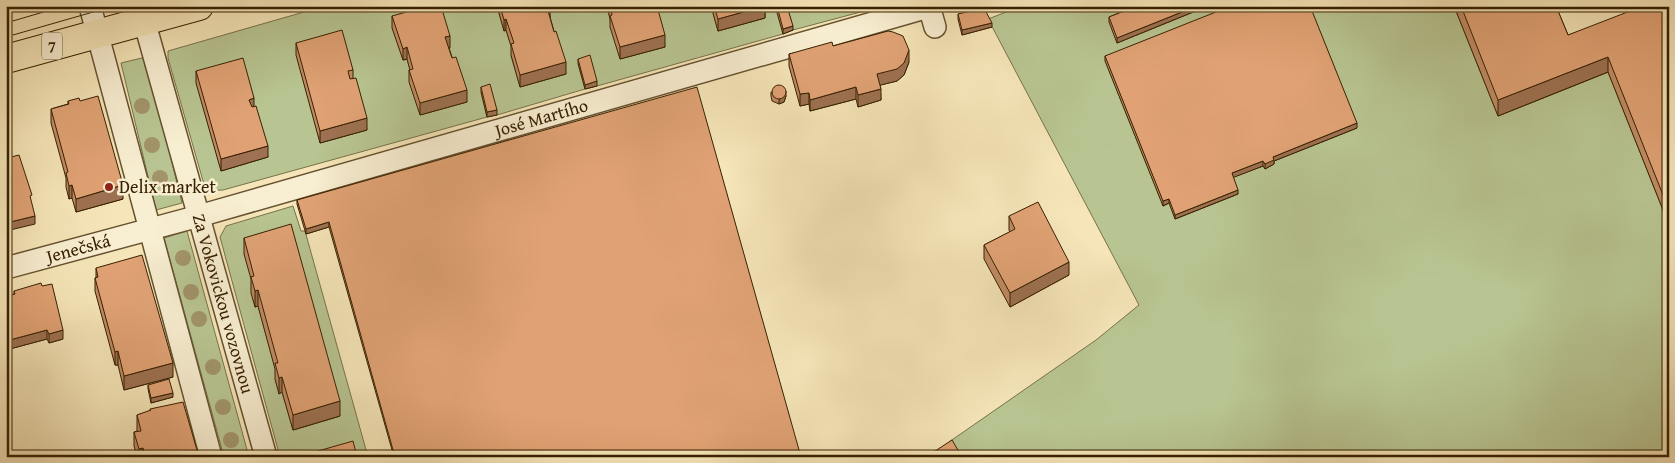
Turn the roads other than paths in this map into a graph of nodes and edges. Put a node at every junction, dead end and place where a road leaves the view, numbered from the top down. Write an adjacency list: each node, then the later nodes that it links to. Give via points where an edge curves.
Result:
1 (90, 6): 6 (street)
2 (199, 6): 4 (main road, 7)
3 (930, 6): 5 (street); 8 (street, José Martího)
4 (142, 14): 6 (main road, 7); 8 (street, Za Vokovickou vozovnou)
5 (935, 27)
6 (97, 33): 7 (main road, 7); 9 (street)
7 (6, 59)
8 (199, 216): 9 (street, José Martího); 12 (street, Za Vokovickou vozovnou)
9 (150, 229): 10 (street, Jenečská); 11 (street)
10 (6, 268)
11 (211, 457)
12 (266, 457)

